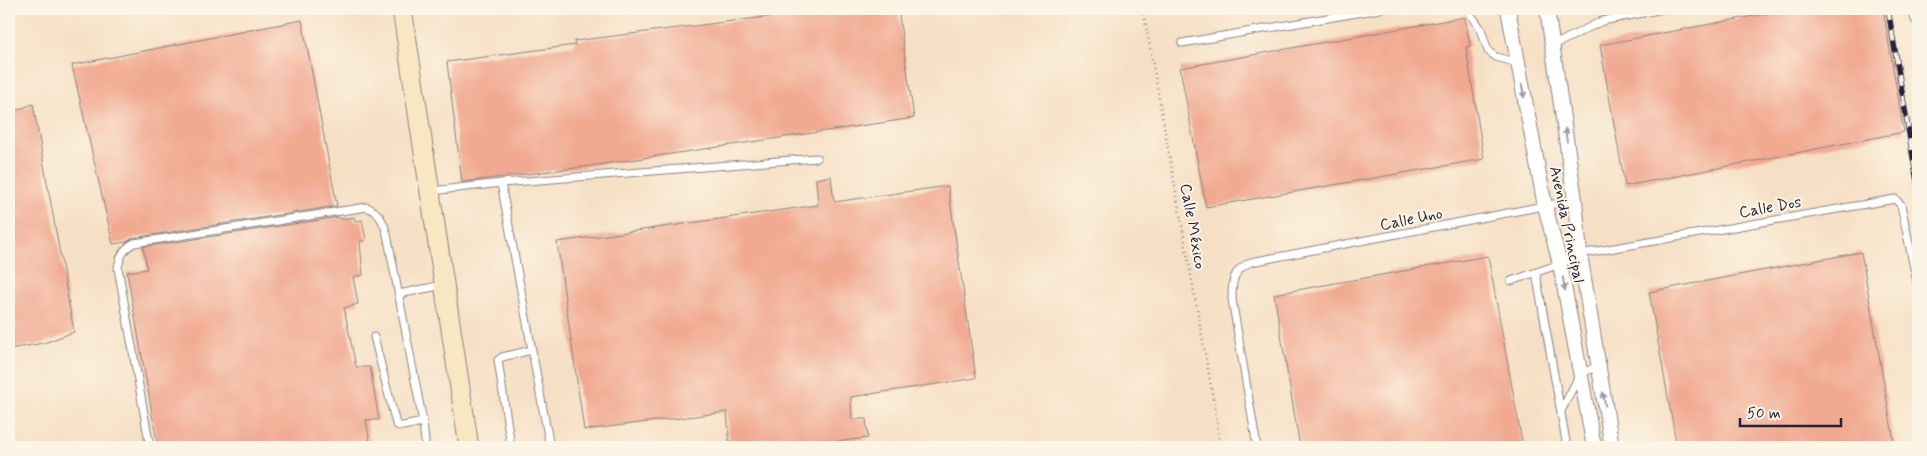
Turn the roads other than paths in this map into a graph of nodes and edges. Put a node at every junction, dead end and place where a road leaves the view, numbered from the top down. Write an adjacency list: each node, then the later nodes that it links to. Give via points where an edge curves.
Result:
1 (402, 9): 14 (main road)
2 (1380, 9): 9 (lane)
3 (1467, 9): 11 (lane, via 1481,29 1488,51)
4 (1508, 9): 11 (street, Avenida Principal)
5 (1547, 9): 10 (street, Avenida Principal)
6 (1663, 9): 10 (lane, via 1602,21)
7 (1917, 9): 8 (street)
8 (1918, 18)
9 (1182, 43)
10 (1552, 46): 15 (street, Avenida Principal, one-way to 10)
11 (1518, 62): 16 (street, Avenida Principal, one-way to 16)
12 (817, 158): 13 (lane)
13 (501, 183): 14 (lane); 25 (lane)
14 (429, 191): 21 (main road)
15 (1576, 200): 16 (lane, Calle Uno); 17 (street, Avenida Principal)
16 (1546, 206): 18 (street, Avenida Principal); 35 (lane, Calle Uno, via 1241,266 1236,273 1232,298)
17 (1580, 254): 18 (lane, Calle Dos); 22 (lane, Calle Dos, via 1895,199 1902,205); 26 (street, Avenida Principal)
18 (1560, 264): 19 (lane, Calle Dos); 27 (street, Avenida Principal, one-way to 27)
19 (1536, 273): 20 (lane, Calle Dos); 28 (lane)
20 (1511, 281)
21 (444, 285): 23 (lane); 32 (main road)
22 (1918, 287)
23 (400, 294): 29 (lane); 31 (lane, via 383,220 367,207 134,243 126,248 118,268)
24 (374, 337): 29 (lane, via 396,424 403,426)
25 (532, 350): 33 (lane, via 498,360); 34 (lane)
26 (1598, 366): 27 (lane); 38 (street, Avenida Principal, one-way to 26)
27 (1580, 374): 28 (lane); 37 (street, Avenida Principal)
28 (1560, 411): 36 (lane)
29 (423, 422): 30 (lane)
30 (426, 442)
31 (150, 447)
32 (469, 447)
33 (511, 447)
34 (550, 447)
35 (1258, 447)
36 (1567, 447)
37 (1594, 447)
38 (1612, 447)

